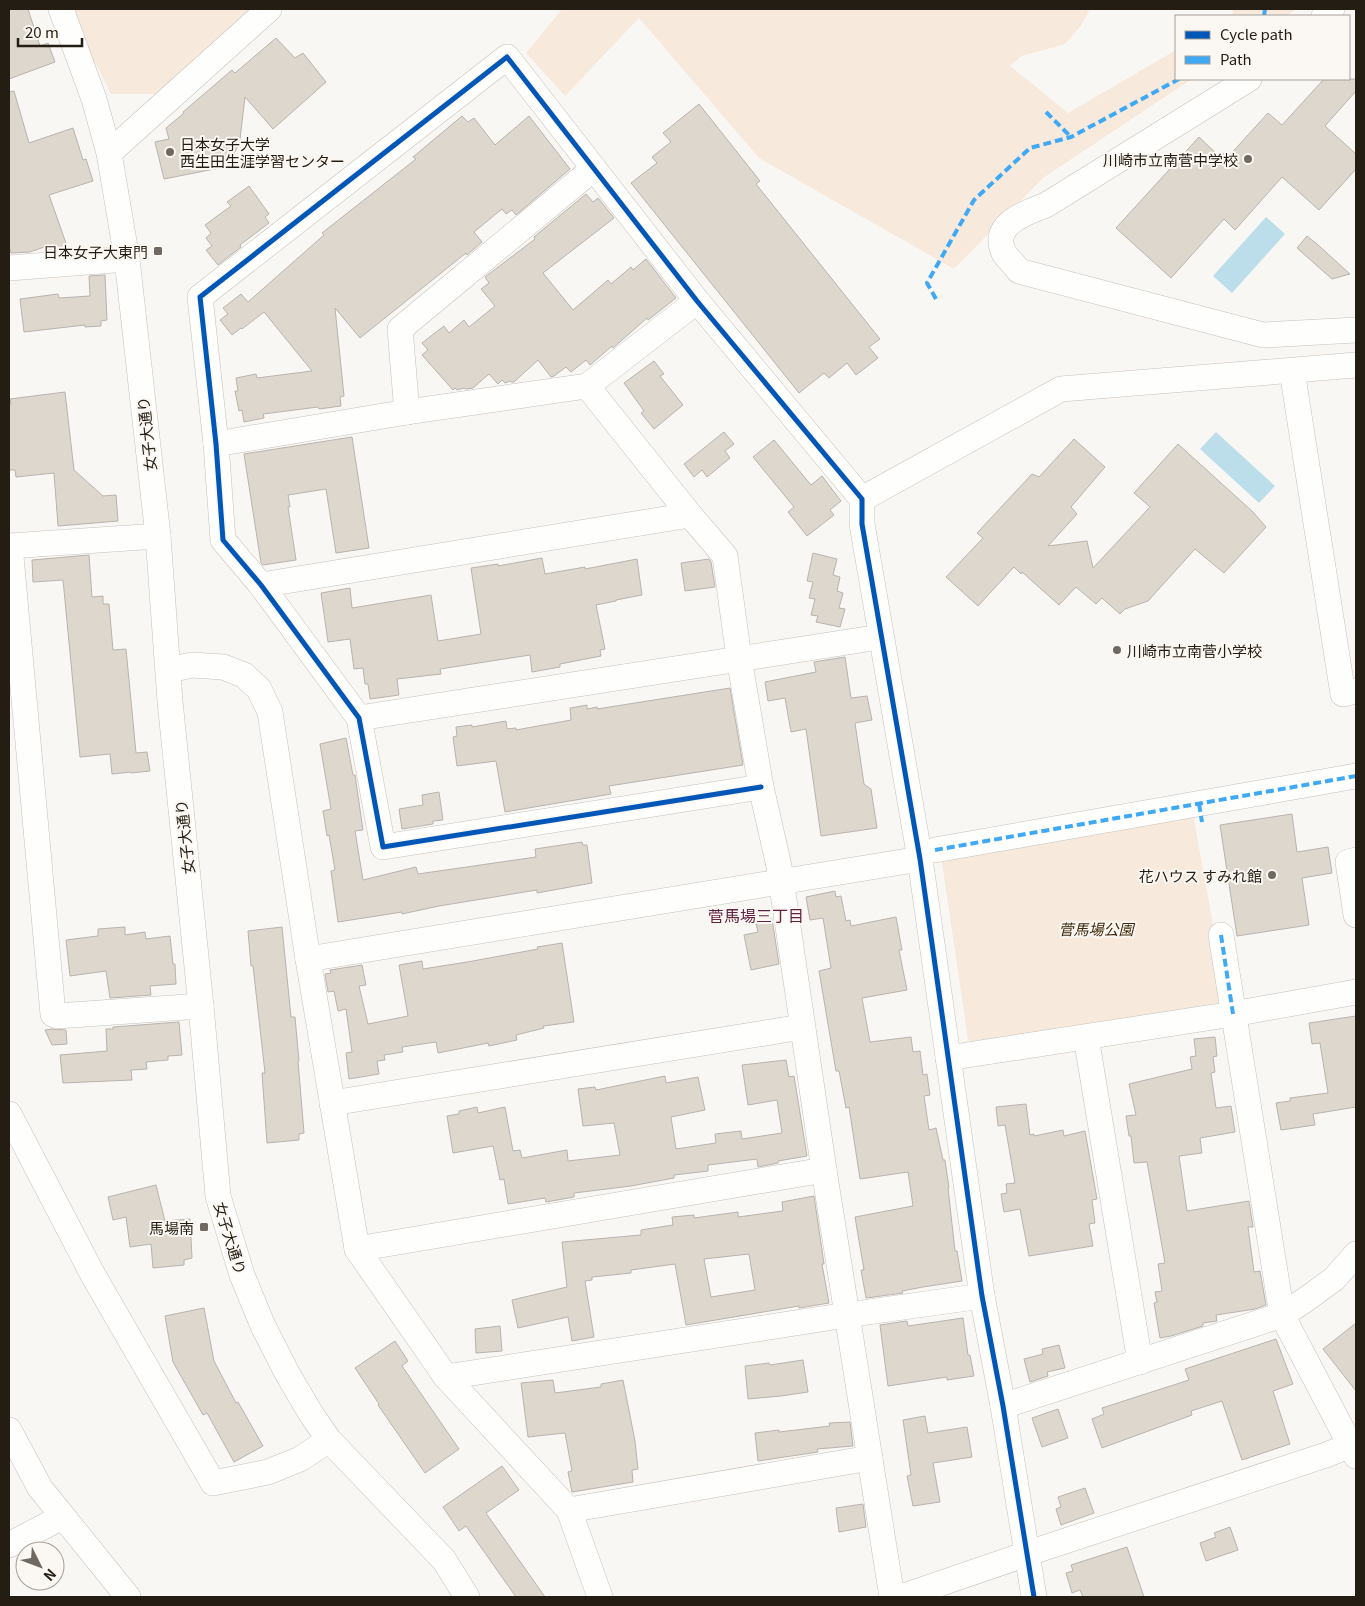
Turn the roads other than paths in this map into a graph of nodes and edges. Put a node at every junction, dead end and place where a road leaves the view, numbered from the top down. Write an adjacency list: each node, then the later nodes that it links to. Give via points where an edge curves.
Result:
1 (61, 9): 4 (street, 女子大通り, via 94,99)
2 (269, 9): 4 (street)
3 (1247, 80): 9 (street, via 1046,205 1021,215 1005,227 1000,242 1005,254 1019,271 1263,335)
4 (109, 153): 6 (street, 女子大通り)
5 (593, 170): 8 (street); 13 (street, via 400,329); 14 (street, via 507,57 200,297)
6 (127, 259): 7 (street); 17 (street, 女子大通り)
7 (9, 268)
8 (697, 301): 12 (street); 15 (street)
9 (1356, 330)
10 (1356, 365): 11 (street)
11 (1292, 371): 15 (street, via 1061,389); 23 (street, via 1344,694)
12 (587, 386): 13 (street); 16 (street)
13 (407, 412): 14 (street)
14 (216, 444): 19 (street, via 223,540)
15 (862, 499): 20 (street, via 862,524)
16 (690, 515): 19 (street); 21 (street, via 725,556)
17 (158, 536): 18 (street); 22 (street, 女子大通り)
18 (9, 546): 34 (street, via 53,1014)
19 (261, 586): 24 (street)
20 (880, 637): 21 (street); 27 (street)
21 (739, 658): 24 (street); 26 (street)
22 (169, 670): 32 (street, via 192,665 223,667 244,676 263,697 270,712); 34 (street, 女子大通り)
23 (1356, 691)
24 (359, 718): 26 (street, via 383,847)
25 (1356, 776): 27 (street, via 1201,813)
26 (761, 787): 29 (street)
27 (927, 854): 29 (street); 38 (street)
28 (1356, 860): 30 (street, via 1348,862)
29 (781, 881): 32 (street); 36 (street)
30 (1356, 915)
31 (1221, 935): 35 (street)
32 (308, 959): 39 (street)
33 (1356, 992): 35 (street)
34 (201, 1006): 51 (street, 女子大通り, via 218,1196 242,1275 263,1326 287,1373)
35 (1234, 1014): 37 (street); 46 (street)
36 (802, 1027): 39 (street); 41 (street)
37 (1086, 1037): 38 (street); 47 (street)
38 (948, 1058): 44 (street)
39 (332, 1103): 42 (street)
40 (9, 1114): 51 (street, via 93,1274 213,1483 268,1472 300,1459)
41 (824, 1170): 42 (street); 45 (street)
42 (357, 1249): 48 (street)
43 (1356, 1254): 46 (street, via 1334,1279)
44 (982, 1296): 45 (street); 49 (street)
45 (847, 1315): 48 (street); 53 (street)
46 (1282, 1315): 47 (street); 52 (street)
47 (1140, 1362): 49 (street)
48 (446, 1378): 54 (street)
49 (1003, 1406): 57 (street)
50 (9, 1430): 55 (street, via 40,1488)
51 (329, 1440): 59 (street, 女子大通り, via 444,1560)
52 (1354, 1449): 57 (street)
53 (870, 1458): 54 (street); 61 (street)
54 (569, 1510): 60 (street)
55 (62, 1517): 56 (street); 58 (street)
56 (9, 1546)
57 (1028, 1554): 62 (street); 63 (street)
58 (125, 1596)
59 (467, 1597)
60 (600, 1597)
61 (892, 1597)
62 (901, 1597)
63 (1034, 1597)

